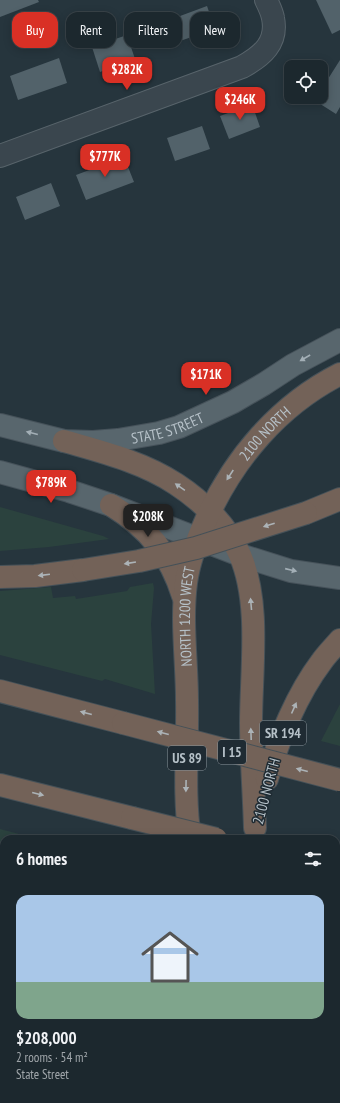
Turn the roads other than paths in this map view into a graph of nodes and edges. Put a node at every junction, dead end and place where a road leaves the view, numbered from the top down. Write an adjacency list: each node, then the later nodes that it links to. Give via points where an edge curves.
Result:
1 (266, 0): 2 (street, via 273,18 274,33 268,48 258,59)
2 (0, 156)
3 (340, 340): 6 (main road, STATE STREET, one-way to 6, via 233,402 179,427 118,440)
4 (340, 374): 10 (highway, 2100 NORTH, one-way to 10, via 296,402 265,431 227,479)
5 (0, 425): 6 (main road, STATE STREET, one-way to 5)
6 (64, 441): 10 (highway, one-way to 6, via 193,496 161,475)
7 (0, 472): 9 (main road)
8 (340, 499): 13 (highway, one-way to 13, bridge, via 306,513 196,548 83,570)
9 (111, 505): 11 (main road); 15 (highway, via 152,538 172,567)
10 (210, 512): 11 (highway, NORTH 1200 WEST); 12 (highway, via 227,532)
11 (198, 538): 12 (main road); 15 (highway, NORTH 1200 WEST / US 89, via 189,566)
12 (240, 555): 14 (main road, one-way to 14, via 291,571); 20 (highway, one-way to 12, via 251,723 254,650 248,579)
13 (0, 577)
14 (340, 578)
15 (184, 599): 21 (highway, NORTH 1200 WEST / US 89, one-way to 21, via 186,803)
16 (340, 640): 20 (highway, 2100 NORTH / SR 194, one-way to 16, via 269,771 282,736 298,701 321,662)
17 (0, 690): 18 (highway, I 15, one-way to 17, bridge)
18 (340, 780)
19 (0, 785): 22 (highway, one-way to 22, bridge)
20 (256, 834)
21 (190, 835)
22 (200, 835)

